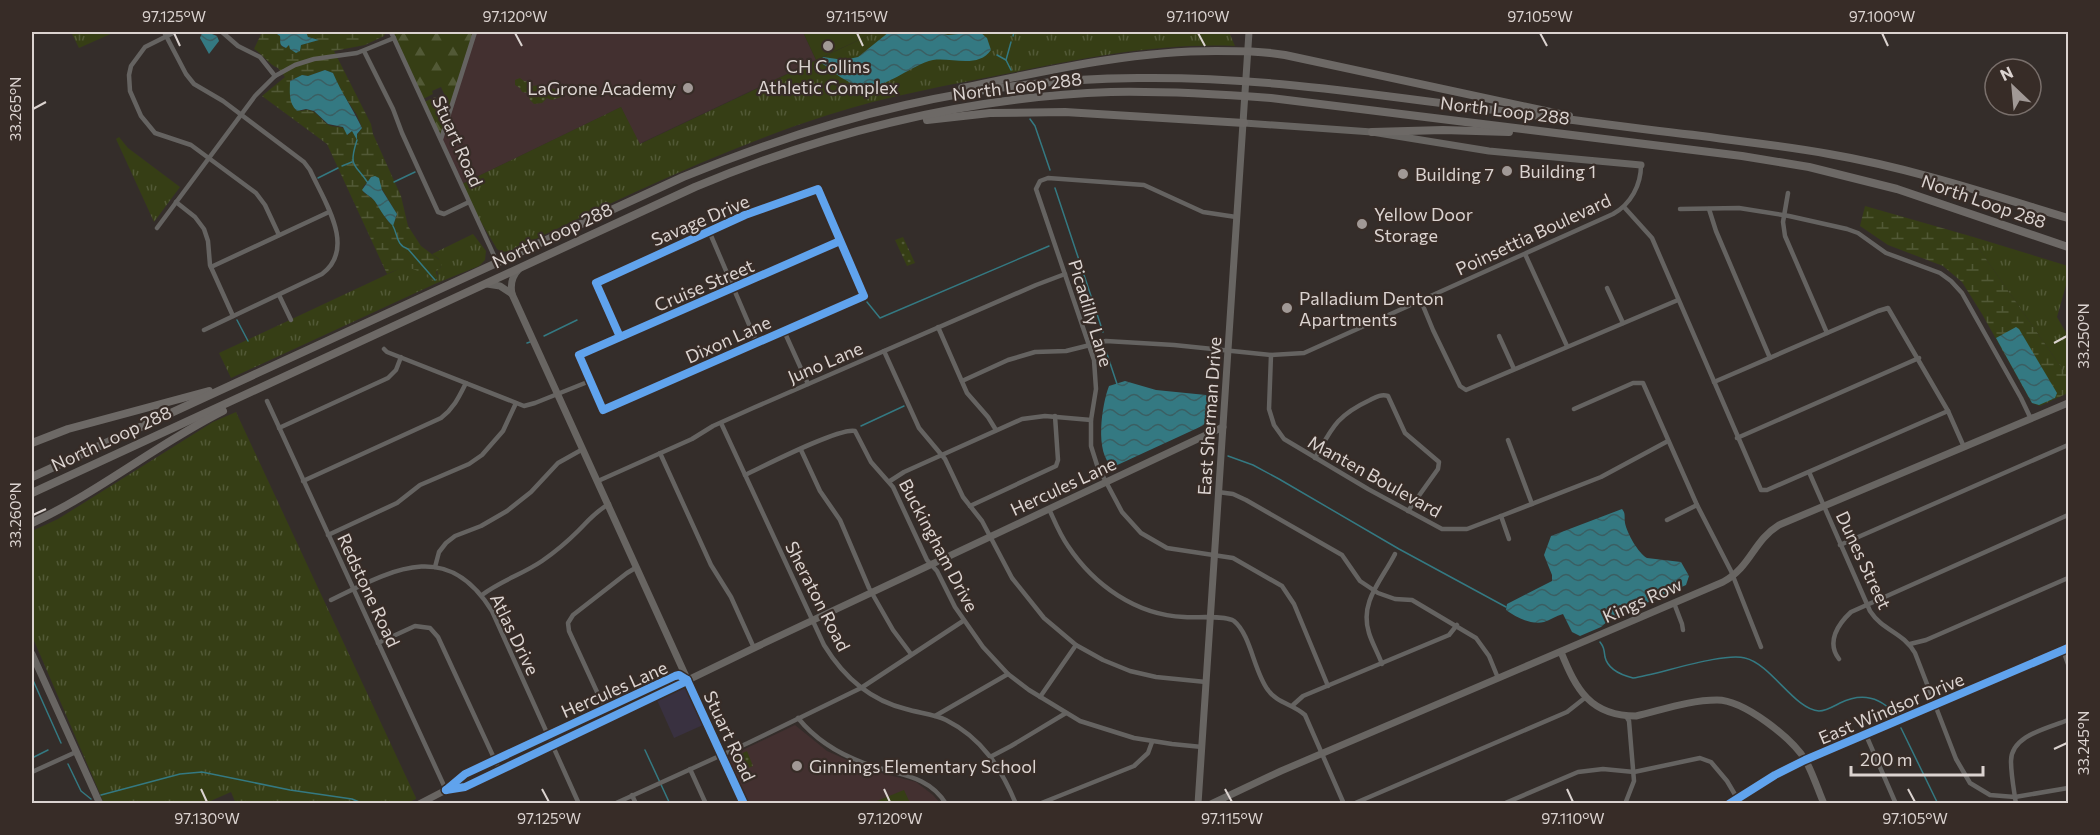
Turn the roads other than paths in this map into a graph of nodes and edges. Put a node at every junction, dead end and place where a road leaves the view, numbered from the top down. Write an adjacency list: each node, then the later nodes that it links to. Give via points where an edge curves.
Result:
1 (175, 32): 6 (street)
2 (222, 32): 10 (street, via 260,57)
3 (391, 32): 7 (street, Stuart Road)
4 (475, 32): 18 (street)
5 (1249, 32): 9 (street, East Sherman Drive)
6 (165, 34): 12 (street, via 190,80); 19 (street, via 134,60 129,75 131,94 152,130 188,143)
7 (394, 38): 8 (street); 18 (street, Stuart Road)
8 (364, 51): 10 (street, via 304,62); 23 (street, via 437,211 447,213)
9 (1248, 51): 11 (highway, via 1187,51 1113,58 961,88); 13 (highway, via 1285,55 1562,113); 14 (street, East Sherman Drive)
10 (275, 76): 12 (street)
11 (915, 102): 13 (highway, North Loop 288, via 1073,80 1220,80); 37 (highway, North Loop 288, via 817,127 731,157)
12 (241, 114): 19 (street); 27 (street, via 304,162)
13 (1583, 122): 30 (highway, North Loop 288, via 1827,153 1927,176)
14 (1244, 123): 15 (highway, via 1030,112 963,115); 16 (street); 29 (street, East Sherman Drive)
15 (870, 128): 17 (highway, North Loop 288, via 956,109 1072,94 1137,92 1271,98); 39 (highway, North Loop 288, via 722,176)
16 (1372, 132): 17 (highway); 20 (street, via 1489,151)
17 (1565, 134): 35 (highway, North Loop 288, via 1742,156 1831,172 1941,202)
18 (441, 139): 23 (street, Stuart Road)
19 (209, 158): 22 (street); 33 (street, via 258,195)
20 (1641, 165): 24 (street, Poinsettia Boulevard, via 1634,193)
21 (1788, 193): 28 (street)
22 (176, 202): 31 (street); 38 (street, via 204,229)
23 (469, 202): 37 (street, Stuart Road)
24 (1624, 207): 36 (street, Poinsettia Boulevard); 46 (street, via 1652,238)
25 (1680, 209): 26 (street)
26 (1709, 209): 28 (street, via 1739,208); 65 (street)
27 (328, 212): 33 (street); 45 (street, via 337,233 335,260 326,271)
28 (1784, 215): 54 (street, via 1787,241); 82 (street, via 1852,231 1886,253 1946,277 1962,293)
29 (1236, 217): 40 (street, Picadilly Lane, via 1203,212 1138,184 1048,178 1040,181 1036,192); 62 (street, East Sherman Drive)
30 (2068, 218)
31 (157, 228)
32 (709, 231): 34 (street, Savage Drive, via 818,189); 42 (street); 56 (street, Savage Drive, via 596,283)
33 (279, 235): 38 (street)
34 (840, 241): 42 (street, Cruise Street); 53 (street, Dixon Lane, via 864,296)
35 (2068, 247)
36 (1525, 254): 47 (street, Poinsettia Boulevard); 59 (street)
37 (497, 262): 69 (highway, North Loop 288)
38 (211, 267): 48 (street)
39 (520, 268): 41 (highway, North Loop 288); 44 (street, via 513,276)
40 (1065, 274): 51 (street, Juno Lane); 58 (street, Picadilly Lane)
41 (485, 284): 44 (street, via 500,286); 67 (highway, North Loop 288)
42 (734, 288): 56 (street, Cruise Street); 57 (street)
43 (1607, 288): 50 (street)
44 (512, 294): 75 (street, Stuart Road)
45 (279, 295): 48 (street); 49 (street)
46 (1678, 300): 50 (street); 72 (street)
47 (1421, 301): 63 (street, Poinsettia Boulevard, via 1311,351); 68 (street, via 1464,389)
48 (233, 316): 52 (street)
49 (291, 320)
50 (1623, 323): 59 (street)
51 (938, 327): 61 (street, Juno Lane); 71 (street)
52 (204, 330)
53 (784, 331): 57 (street, Dixon Lane); 74 (street)
54 (1827, 333): 65 (street); 66 (street, via 1888,308)
55 (1499, 336): 68 (street)
56 (620, 338): 70 (street, Cruise Street, via 579,356)
57 (758, 343): 70 (street, Dixon Lane, via 603,410)
58 (1089, 344): 62 (street, Poinsettia Boulevard, via 1111,341); 71 (street, Poinsettia Boulevard, via 1017,357); 83 (street, Picadilly Lane, via 1096,378)
59 (1568, 346): 68 (street)
60 (384, 349): 64 (street)
61 (884, 351): 74 (street, Juno Lane); 97 (street, via 919,428)
62 (1228, 352): 63 (street, Poinsettia Boulevard); 85 (street, East Sherman Drive)
63 (1271, 356): 98 (street, Manten Boulevard, via 1269,406 1274,425 1288,442)
64 (401, 357): 73 (street); 86 (street, via 388,378)
65 (1770, 358): 72 (street)
66 (1919, 358): 80 (street); 88 (street)
67 (316, 362): 107 (highway, North Loop 288); 118 (highway, via 200,423)
68 (1514, 369)
69 (263, 371): 91 (highway); 101 (highway, North Loop 288)
70 (591, 381): 75 (street)
71 (962, 381): 87 (street)
72 (1714, 382): 88 (street)
73 (466, 383): 77 (street); 102 (street, via 457,403 441,418)
74 (808, 384): 84 (street, Juno Lane)
75 (559, 394): 77 (street, via 524,406); 94 (street, Stuart Road)
76 (267, 401): 86 (street, Redstone Road)
77 (516, 403): 119 (street, via 503,431 482,455 420,486 397,503)
78 (2068, 403): 82 (street, Kings Row)
79 (1574, 409): 90 (street, via 1641,382)
80 (1948, 411): 93 (street); 99 (street)
81 (1055, 416): 83 (street); 87 (street, via 1028,417); 111 (street, via 1056,466)
82 (2031, 419): 93 (street, Kings Row)
83 (1091, 420): 105 (street, Picadilly Lane, via 1092,452)
84 (721, 423): 96 (street, Juno Lane); 100 (street, Sheraton Road)
85 (1223, 427): 105 (street, Hercules Lane); 106 (street, East Sherman Drive)
86 (279, 428): 102 (street, Redstone Road)
87 (996, 430): 97 (street)
88 (1737, 438): 99 (street, via 1761,490)
89 (1508, 440): 109 (street)
90 (1668, 441): 109 (street, Manten Boulevard, via 1601,477); 110 (street)
91 (32, 443)
92 (2068, 445): 122 (street)
93 (1965, 447): 112 (street, Kings Row)
94 (583, 448): 103 (street, Stuart Road); 126 (street, via 558,463 507,511 446,543)
95 (801, 450): 100 (street); 104 (street, Buckingham Drive, via 854,430 871,462); 132 (street, via 820,491 841,522)
96 (660, 453): 103 (street, Juno Lane); 146 (street)
97 (942, 454): 104 (street); 111 (street)
98 (1315, 458): 114 (street, Manten Boulevard); 114 (street, via 1342,416 1380,395 1388,396 1407,436 1439,462)
99 (1809, 472): 112 (street, Dunes Street)
100 (745, 476): 138 (street, Sheraton Road)
101 (32, 477)
102 (303, 481): 119 (street, Redstone Road)
103 (598, 481): 108 (street, Stuart Road)
104 (890, 481): 125 (street, Buckingham Drive)
105 (1106, 482): 113 (street, Hercules Lane); 123 (street, Picadilly Lane, via 1128,520 1150,540 1180,552)
106 (1218, 492): 123 (street, East Sherman Drive); 131 (street, via 1246,500 1342,555 1360,581)
107 (32, 493)
108 (609, 504): 127 (street, Stuart Road); 133 (street, via 541,562)
109 (1532, 504): 116 (street, Manten Boulevard)
110 (1697, 505): 117 (street); 128 (street)
111 (970, 506): 120 (street)
112 (1824, 507): 122 (street, Dunes Street); 128 (street, Kings Row, via 1772,530)
113 (1049, 509): 120 (street, Hercules Lane); 137 (street, via 1082,565 1115,594 1160,613)
114 (1408, 511): 116 (street, Manten Boulevard, via 1435,527 1451,530 1467,529)
115 (2068, 515): 136 (street)
116 (1501, 516): 121 (street)
117 (1667, 520)
118 (32, 522)
119 (328, 535): 130 (street, Redstone Road)
120 (991, 537): 125 (street, Hercules Lane); 143 (street, via 1023,594)
121 (1509, 540)
122 (1840, 545): 136 (street, Dunes Street)
123 (1215, 554): 137 (street, East Sherman Drive); 158 (street, Picadilly Lane, via 1233,558 1272,579 1288,593)
124 (1395, 554): 131 (street)
125 (932, 565): 132 (street, Hercules Lane); 139 (street, Buckingham Drive)
126 (435, 567): 130 (street, Atlas Drive, via 403,568); 133 (street, Atlas Drive, via 460,577)
127 (637, 567): 156 (street, Stuart Road); 164 (street, via 573,615 568,623)
128 (1732, 577): 135 (street, Kings Row); 145 (street)
129 (2068, 578): 144 (street)
130 (354, 590): 134 (street, Atlas Drive); 142 (street, Redstone Road)
131 (1374, 590): 140 (street, via 1384,596 1412,600); 152 (street, via 1366,622)
132 (872, 593): 138 (street, Hercules Lane); 150 (street)
133 (482, 595): 171 (street, Atlas Drive)
134 (331, 600)
135 (1674, 603): 141 (street); 148 (street, Kings Row)
136 (1866, 603): 144 (street, Dunes Street, via 1882,626); 151 (street, via 1851,612 1836,631 1833,643)
137 (1211, 618): 157 (street, East Sherman Drive); 162 (street, via 1229,619 1240,628 1268,690 1282,702)
138 (814, 620): 146 (street, Hercules Lane); 159 (street, Sheraton Road, via 833,659)
139 (963, 621): 150 (street); 154 (street, Buckingham Drive)
140 (1457, 625): 152 (street, via 1449,635); 155 (street, via 1482,644)
141 (1683, 630)
142 (378, 643): 181 (street, via 415,627 430,628 438,637); 187 (street, Redstone Road)
143 (1076, 645): 157 (street, via 1138,674); 160 (street)
144 (1910, 645): 163 (street)
145 (1761, 646)
146 (754, 648): 156 (street, Hercules Lane)
147 (2066, 649): 153 (street); 163 (street, East Windsor Drive)
148 (1560, 652): 155 (street, Kings Row); 161 (street)
149 (32, 654): 176 (street)
150 (911, 654): 159 (street)
151 (1839, 659)
152 (1382, 664): 158 (street)
153 (2068, 664)
154 (1008, 674): 160 (street, Buckingham Drive); 166 (street)
155 (1498, 678): 177 (street, Kings Row)
156 (687, 680): 164 (street, Hercules Lane, via 675,676); 168 (street, Hercules Lane); 178 (street, Stuart Road)
157 (1206, 682): 175 (street, East Sherman Drive)
158 (1328, 686): 162 (street, via 1303,696)
159 (861, 688): 166 (street, Sheraton Road, via 885,703); 169 (street)
160 (1040, 697): 165 (street, Buckingham Drive)
161 (1586, 698): 167 (street, via 1609,712); 204 (street, via 1567,712)
162 (1293, 705): 177 (street, via 1305,715)
163 (1935, 705): 172 (street, East Windsor Drive); 189 (street, via 1970,783 1990,795)
164 (604, 709): 168 (street); 171 (street, Hercules Lane)
165 (1066, 713): 173 (street, Buckingham Drive, via 1108,731); 179 (street)
166 (935, 716): 179 (street, Sheraton Road, via 963,730)
167 (1626, 716): 180 (street, via 1705,700 1726,701 1754,712); 185 (street)
168 (609, 718): 174 (street, Hercules Lane)
169 (798, 718): 178 (street); 198 (street, via 836,750 864,764 921,780)
170 (2068, 720): 189 (street, via 2027,737 2014,750 2011,759)
171 (548, 735): 174 (street, Atlas Drive); 181 (street, Hercules Lane)
172 (1866, 735): 180 (street, East Windsor Drive); 209 (street)
173 (1152, 742): 175 (street, Buckingham Drive); 200 (street, via 1148,753 1134,766)
174 (552, 746): 183 (street, Hercules Lane); 193 (street, Atlas Drive)
175 (1202, 747): 201 (street, East Sherman Drive)
176 (76, 752): 184 (street); 191 (street)
177 (1322, 753): 202 (street, Kings Row); 203 (street)
178 (722, 755): 182 (street); 197 (street, Stuart Road)
179 (992, 756): 199 (street, Sheraton Road)
180 (1805, 760): 190 (street, East Windsor Drive); 208 (street)
181 (495, 761): 183 (street); 187 (street, Hercules Lane, via 465,774)
182 (690, 770): 188 (street); 196 (street)
183 (500, 771): 187 (street, Hercules Lane, via 464,788)
184 (32, 772)
185 (1634, 772): 190 (street, via 1705,759 1727,781); 205 (street, via 1578,772); 206 (street, via 1633,788)
186 (2068, 788): 189 (street)
187 (446, 790): 192 (street, Hercules Lane)
188 (632, 795): 194 (street); 195 (street)
189 (2015, 797): 210 (street)
190 (1737, 798): 207 (street, East Windsor Drive)
191 (100, 804)
192 (418, 804)
193 (579, 804)
194 (614, 804)
195 (636, 804)
196 (706, 804)
197 (744, 804)
198 (946, 804)
199 (1016, 804)
200 (1039, 804)
201 (1198, 804)
202 (1211, 804)
203 (1344, 804)
204 (1353, 804)
205 (1503, 804)
206 (1625, 804)
207 (1729, 804)
208 (1824, 804)
209 (1896, 804)
210 (2016, 804)

